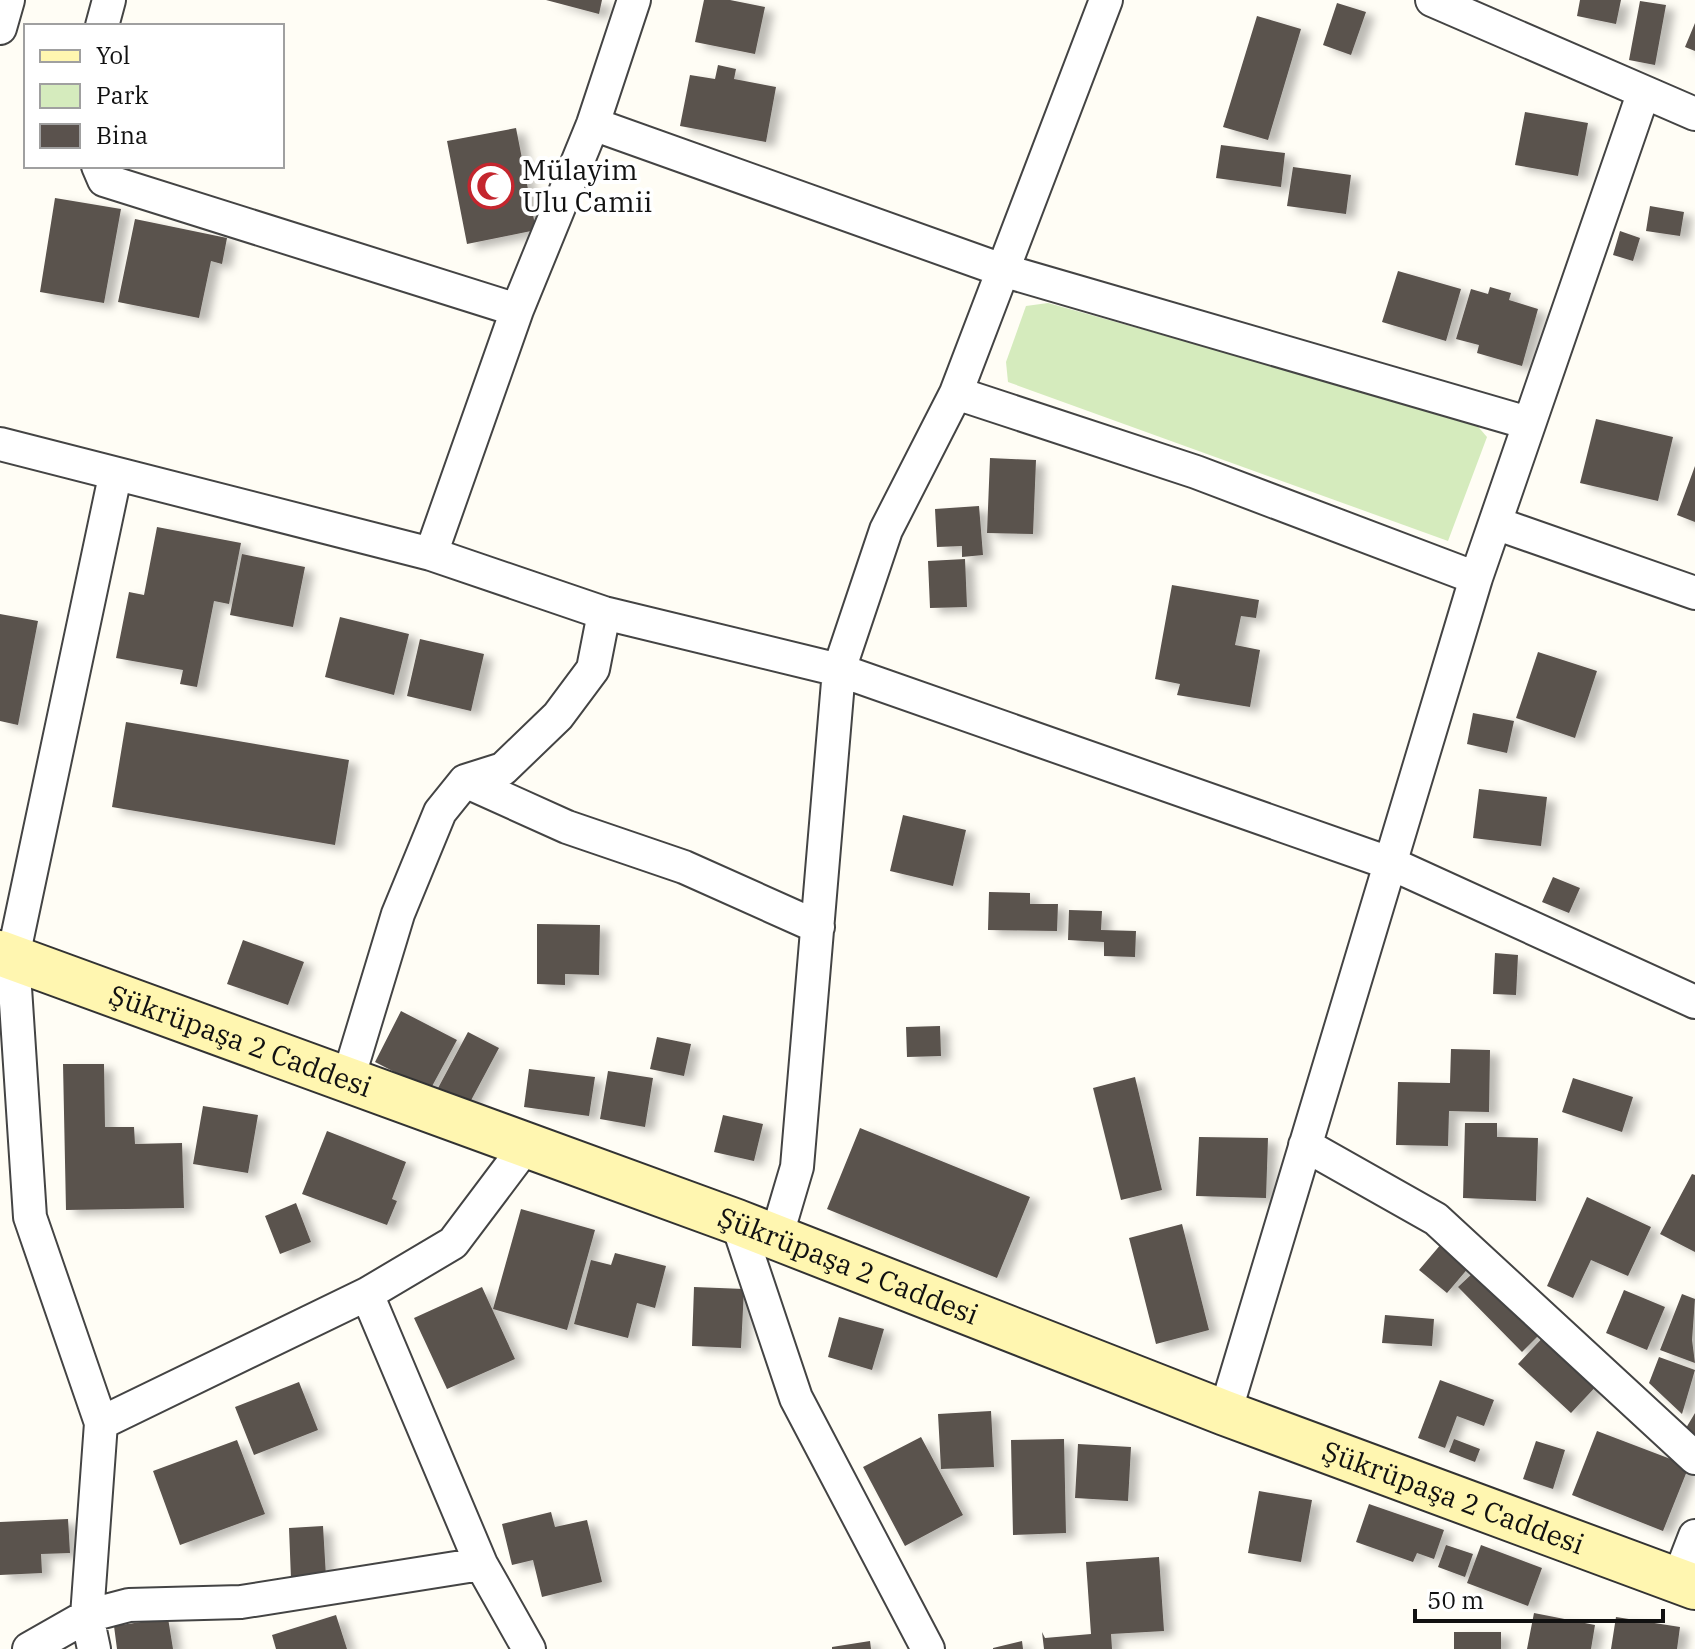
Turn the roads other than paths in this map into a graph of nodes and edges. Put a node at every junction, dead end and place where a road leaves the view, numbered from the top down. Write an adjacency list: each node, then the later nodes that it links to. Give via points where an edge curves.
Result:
1 (8, 0): 7 (street)
2 (109, 0): 6 (street)
3 (634, 0): 10 (street)
4 (1106, 0): 12 (street)
5 (1432, 0): 8 (street)
6 (103, 24)
7 (0, 28)
8 (1643, 94): 9 (street); 15 (street)
9 (1695, 114)
10 (593, 124): 12 (street); 13 (street)
11 (99, 168): 13 (street, via 104,180)
12 (1002, 270): 14 (street); 15 (street)
13 (517, 310): 19 (street)
14 (956, 393): 20 (street, via 1196,472); 23 (street, via 886,530)
15 (1528, 423): 18 (street)
16 (0, 444): 17 (street)
17 (115, 476): 19 (street); 27 (street)
18 (1495, 523): 20 (street); 21 (street)
19 (431, 554): 22 (street)
20 (1476, 578): 25 (street)
21 (1695, 593)
22 (604, 613): 23 (street); 24 (street, via 593,669 558,716 503,769)
23 (839, 670): 25 (street); 26 (street)
24 (465, 781): 26 (street, via 567,827 684,867); 29 (street, via 440,812 398,914)
25 (1392, 864): 28 (street); 30 (street)
26 (818, 927): 32 (street, via 797,1167)
27 (6, 955): 29 (main road, Şükrüpaşa 2 Caddesi); 35 (street, via 30,1217)
28 (1695, 1002)
29 (348, 1079): 31 (main road, Şükrüpaşa 2 Caddesi)
30 (1305, 1145): 34 (street); 36 (street, via 1436,1219)
31 (526, 1146): 32 (main road, Şükrüpaşa 2 Caddesi); 33 (street, via 453,1243)
32 (756, 1230): 34 (main road, Şükrüpaşa 2 Caddesi); 44 (street, via 796,1398)
33 (367, 1294): 35 (street); 38 (street)
34 (1225, 1413): 39 (main road, Şükrüpaşa 2 Caddesi)
35 (101, 1423): 40 (street)
36 (1695, 1458)
37 (1695, 1536): 39 (street)
38 (481, 1564): 40 (street, via 241,1602 129,1605); 43 (street)
39 (1687, 1584)
40 (87, 1616): 41 (street); 42 (street)
41 (29, 1649)
42 (94, 1649)
43 (529, 1649)
44 (928, 1649)

